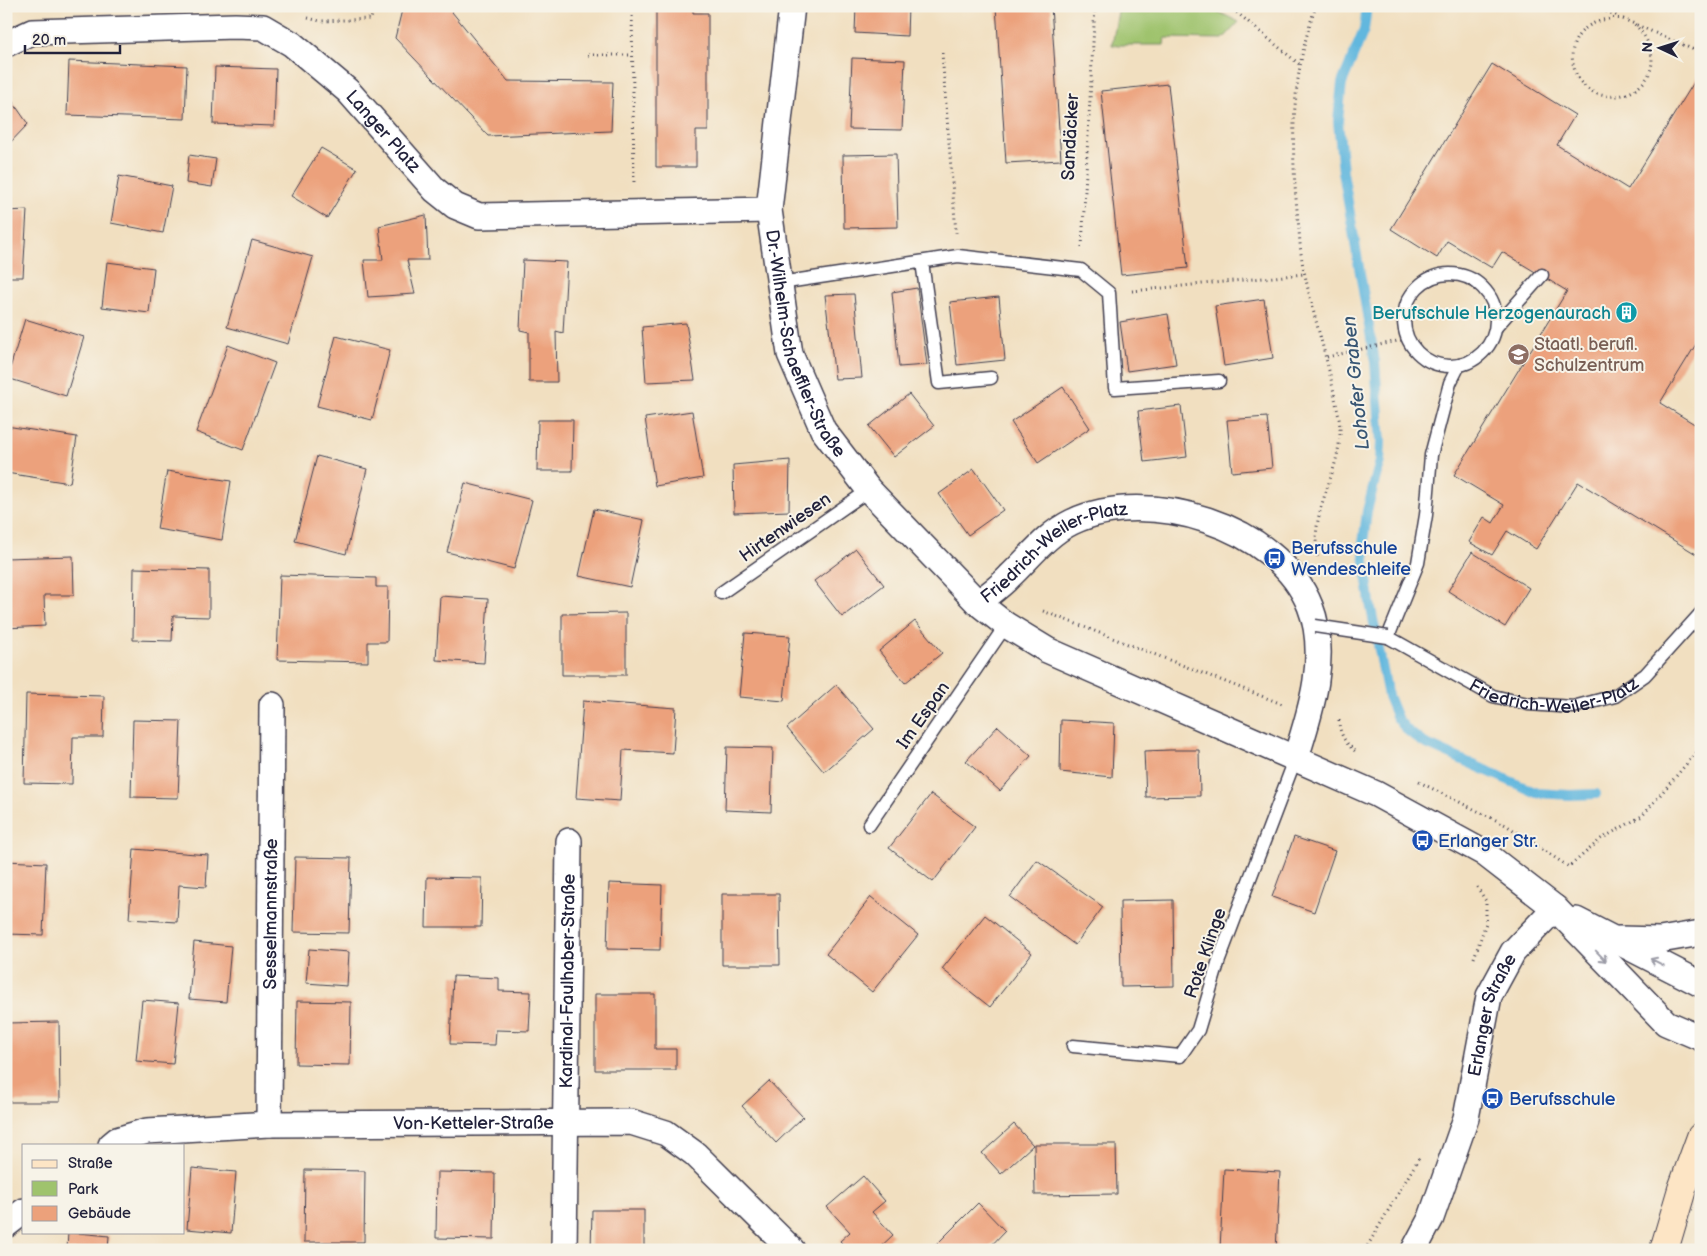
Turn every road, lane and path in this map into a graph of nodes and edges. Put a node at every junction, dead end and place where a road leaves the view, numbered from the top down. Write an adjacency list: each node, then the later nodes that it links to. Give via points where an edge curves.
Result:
1 (374, 6): 8 (path, via 371,19 320,21)
2 (632, 6): 14 (path)
3 (1095, 6): 21 (path, Sandäcker)
4 (1229, 6): 16 (path)
5 (1316, 6): 16 (path)
6 (1592, 6): 9 (path)
7 (788, 14): 17 (street, Dr.-Wilhelm-Schaeffler-Straße)
8 (304, 17)
9 (1624, 19): 10 (path); 10 (path, via 1610,17 1598,20 1586,26 1577,39 1573,53 1575,71 1581,83 1596,94 1624,96 1642,84 1649,74 1652,61 1650,44 1643,31)
10 (1632, 22): 12 (path)
11 (6, 44): 18 (street, Langer Platz, via 32,32 263,27 292,44 348,91 435,190 455,206 479,216)
12 (1701, 52)
13 (942, 53): 19 (path)
14 (632, 54): 15 (path); 18 (path)
15 (588, 55)
16 (1299, 64): 22 (path, via 1293,170)
17 (769, 210): 18 (street, Langer Platz); 24 (street, Dr.-Wilhelm-Schaeffler-Straße)
18 (634, 213)
19 (958, 256): 20 (lane); 21 (lane)
20 (922, 262): 24 (lane); 30 (lane, via 939,383)
21 (1081, 270): 25 (lane)
22 (1304, 274): 25 (path); 28 (path)
23 (1542, 276): 26 (lane)
24 (780, 283): 32 (street, Dr.-Wilhelm-Schaeffler-Straße, via 790,354 823,430)
25 (1109, 293): 31 (lane, via 1115,388)
26 (1496, 327): 27 (lane, via 1495,308 1488,294 1477,282 1450,273 1434,276 1420,284 1410,296 1404,312); 29 (lane, via 1491,342 1481,355)
27 (1406, 339): 28 (path); 29 (lane, via 1421,358 1451,367)
28 (1327, 357): 33 (path, via 1340,430 1338,450 1316,524 1314,539)
29 (1459, 365): 40 (lane, via 1450,383 1431,455 1418,563)
30 (991, 378)
31 (1218, 381)
32 (869, 490): 34 (lane, Hirtenwiesen); 35 (street, Dr.-Wilhelm-Schaeffler-Straße)
33 (1318, 563)
34 (720, 593)
35 (978, 603): 38 (street, Friedrich-Weiler-Platz); 39 (street, Friedrich-Weiler-Platz, via 1009,578 1054,532 1073,521 1120,509 1144,509 1174,512 1220,524 1261,545 1299,587 1310,606)
36 (1042, 611): 42 (path)
37 (1701, 613): 40 (lane, Friedrich-Weiler-Platz, via 1645,675 1615,696 1573,707 1528,704 1493,696)
38 (1006, 625): 47 (street, Friedrich-Weiler-Platz, via 1047,650); 49 (lane, Im Espan)
39 (1315, 626): 40 (lane, Friedrich-Weiler-Platz, bridge); 42 (street, Friedrich-Weiler-Platz, via 1317,662)
40 (1388, 637)
41 (272, 705): 60 (street, Sesselmannstraße)
42 (1310, 715): 44 (path); 47 (street, Friedrich-Weiler-Platz)
43 (1339, 715): 44 (path)
44 (1339, 724): 46 (path, via 1346,743)
45 (1701, 747): 48 (path, via 1642,816 1600,839 1569,867 1506,825)
46 (1363, 754)
47 (1296, 758): 52 (street, Friedrich-Weiler-Platz, via 1376,794 1470,845); 58 (lane, Rote Klinge, via 1219,960 1198,1030 1180,1056)
48 (1417, 780)
49 (868, 825)
50 (569, 841): 59 (street, Kardinal-Faulhaber-Straße)
51 (1472, 880): 55 (path, via 1486,901 1486,922)
52 (1555, 908): 54 (street); 57 (street, one-way to 57, via 1666,1023); 69 (street, Erlanger Straße, via 1513,952 1489,996 1466,1118 1430,1218)
53 (1701, 933): 54 (street, via 1660,940)
54 (1611, 939): 56 (street, one-way to 54)
55 (1473, 962)
56 (1701, 984)
57 (1701, 1038)
58 (1073, 1046)
59 (565, 1120): 60 (street, Von-Ketteler-Straße); 66 (street, Kardinal-Faulhaber-Straße); 67 (street, Von-Ketteler-Straße, via 631,1122 666,1133 695,1154)
60 (269, 1124): 62 (street, Von-Ketteler-Straße, via 147,1131)
61 (1701, 1138): 70 (street)
62 (113, 1144)
63 (1420, 1157): 68 (path)
64 (22, 1213): 65 (street)
65 (6, 1225)
66 (564, 1250)
67 (792, 1250)
68 (1365, 1250)
69 (1414, 1250)
70 (1664, 1250)

